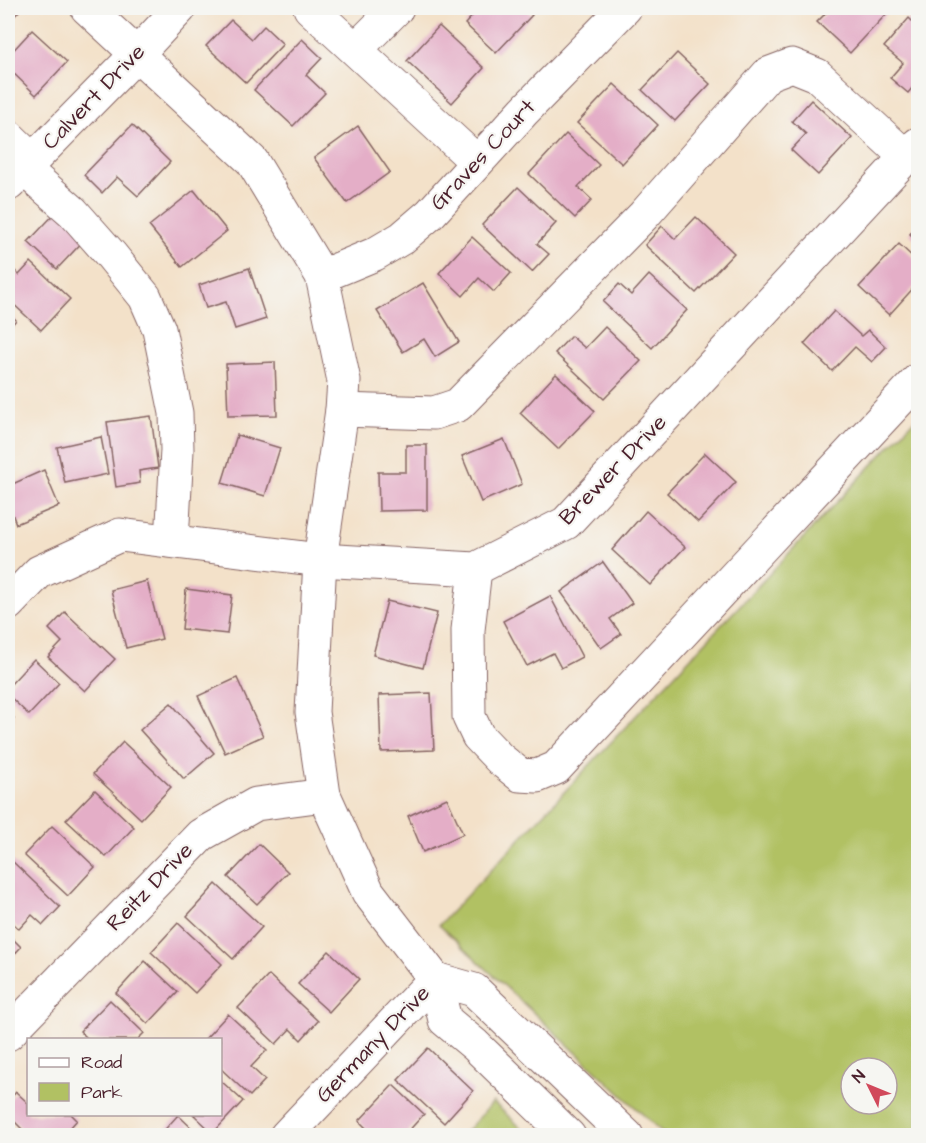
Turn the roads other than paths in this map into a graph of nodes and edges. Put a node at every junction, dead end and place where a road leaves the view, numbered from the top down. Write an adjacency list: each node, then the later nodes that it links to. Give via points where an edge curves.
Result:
1 (87, 8): 7 (street)
2 (180, 8): 7 (street, Calvert Drive)
3 (310, 8): 6 (street)
4 (398, 8): 6 (street)
5 (626, 8): 10 (street, Graves Court)
6 (356, 49): 10 (street)
7 (137, 54): 11 (street, Calvert Drive); 12 (street, via 252,160)
8 (8, 136): 11 (street)
9 (912, 151): 14 (street, via 817,75 792,65 768,74 644,214 458,405 434,413); 17 (street, Brewer Drive, via 566,524)
10 (477, 162): 12 (street, Graves Court, via 430,214 402,238)
11 (21, 171): 15 (street, via 74,212 145,297 159,329 176,413)
12 (322, 276): 14 (street, via 344,381)
13 (918, 380): 17 (street, via 556,768 537,776 520,775 500,759 478,736 469,717 468,630)
14 (342, 410): 16 (street)
15 (172, 541): 16 (street, Brewer Drive); 18 (street, Brewer Drive, via 120,535 39,572)
16 (320, 560): 17 (street, Brewer Drive); 19 (street, via 312,712)
17 (475, 569)
18 (8, 604)
19 (324, 795): 20 (street, via 368,892); 21 (street, Reitz Drive, via 256,804 201,835)
20 (435, 979): 22 (street, Germany Drive); 23 (street, via 445,1020); 24 (street, via 474,990)
21 (8, 1034)
22 (286, 1136)
23 (569, 1136)
24 (627, 1136)

